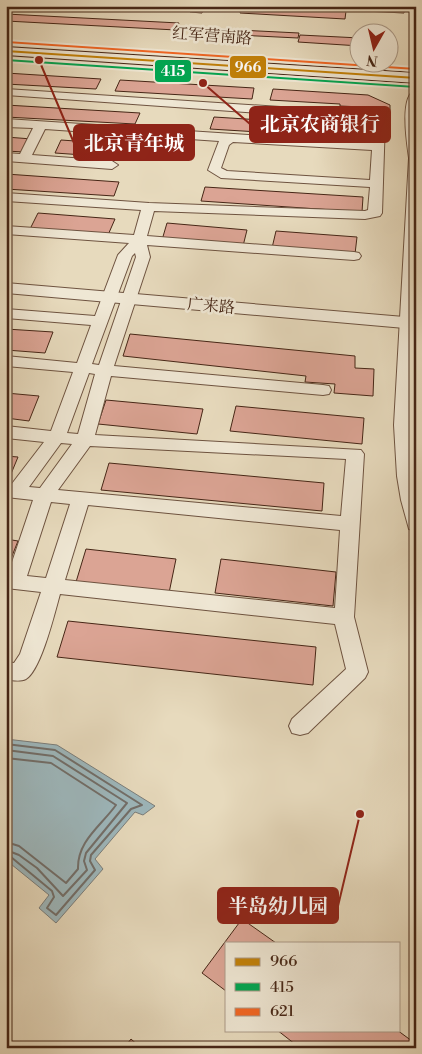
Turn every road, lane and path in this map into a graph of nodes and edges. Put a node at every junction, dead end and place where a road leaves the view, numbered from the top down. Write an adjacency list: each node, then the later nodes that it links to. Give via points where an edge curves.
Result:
1 (6, 40): 3 (main road, 红军营南路)
2 (6, 51): 5 (main road, 红军营南路)
3 (350, 67)
4 (416, 67): 6 (main road, 红军营南路)
5 (350, 69)
6 (400, 70)
7 (397, 72): 8 (main road, 红军营南路)
8 (416, 78)
9 (6, 92): 11 (street)
10 (416, 93): 31 (street, via 413,96 410,133 415,158)
11 (173, 103): 14 (street); 16 (street, via 379,120)
12 (6, 123): 13 (street)
13 (41, 125): 14 (street); 18 (street)
14 (164, 133): 15 (street)
15 (230, 138): 16 (street); 20 (street, via 223,144 214,170 225,175)
16 (378, 147): 20 (street)
17 (6, 157): 18 (street)
18 (24, 159): 19 (street)
19 (112, 165)
20 (376, 184): 22 (street, via 374,213 364,215)
21 (6, 197): 22 (street)
22 (149, 208): 24 (street)
23 (6, 230): 24 (street)
24 (139, 241): 25 (street); 27 (street, via 125,255); 28 (street, via 143,257)
25 (354, 256)
26 (6, 288): 27 (street, 广来路)
27 (109, 297): 28 (street, 广来路); 30 (street)
28 (129, 299): 31 (street, 广来路); 34 (street)
29 (6, 313): 30 (street)
30 (100, 321): 33 (street)
31 (411, 324): 43 (street, via 403,450 408,495)
32 (6, 361): 33 (street)
33 (83, 368): 34 (street); 37 (street)
34 (105, 369): 35 (street); 38 (street)
35 (323, 390)
36 (6, 432): 37 (street)
37 (57, 437): 38 (street); 39 (street)
38 (85, 440): 40 (street); 42 (street, via 355,454)
39 (11, 491): 40 (street)
40 (44, 494): 41 (street); 44 (street)
41 (81, 498): 42 (street); 45 (street)
42 (350, 524): 46 (street)
43 (416, 524)
44 (11, 582): 45 (street)
45 (52, 586): 46 (street); 47 (street, via 30,657 20,672)
46 (344, 617): 48 (street, via 357,672)
47 (6, 671)
48 (300, 726)

